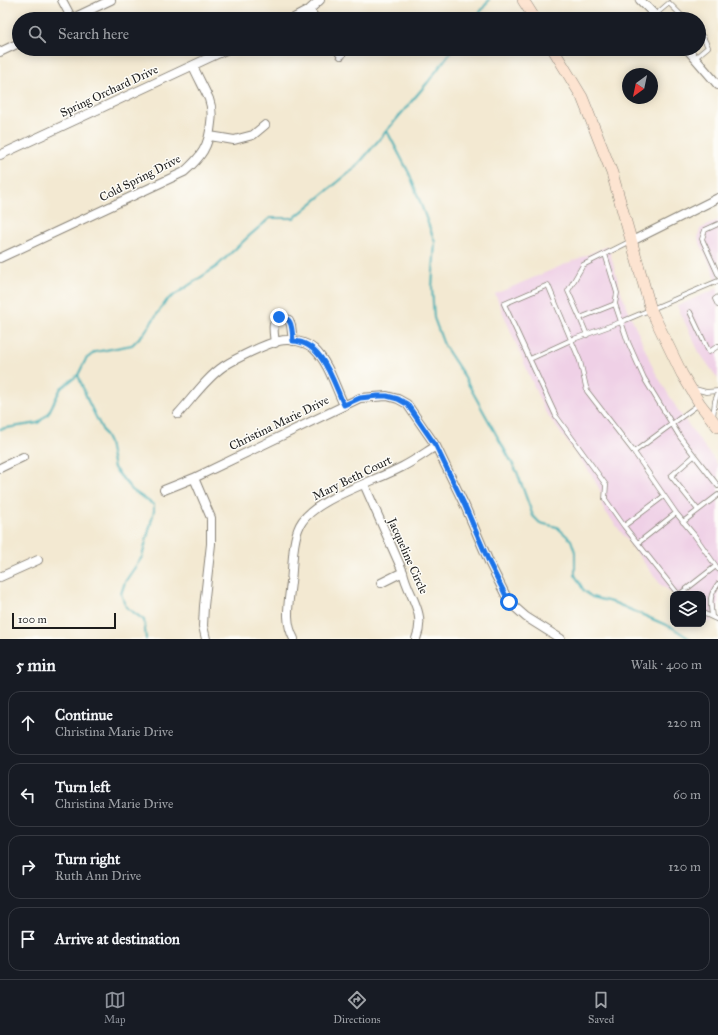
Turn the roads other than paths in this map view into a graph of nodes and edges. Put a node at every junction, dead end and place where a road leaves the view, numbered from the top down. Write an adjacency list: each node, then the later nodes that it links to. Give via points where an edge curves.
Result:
1 (62, 0): 7 (street)
2 (111, 0): 8 (street)
3 (320, 0): 6 (street)
4 (523, 0): 10 (main road)
5 (640, 0): 11 (street)
6 (310, 10): 9 (street)
7 (68, 12)
8 (86, 12)
9 (306, 12)
10 (531, 12)
11 (652, 12)
12 (661, 12): 13 (lane, via 668,3)
13 (678, 12)
14 (12, 46): 15 (street)
15 (0, 52)
16 (214, 56): 20 (street, Spring Orchard Drive)
17 (557, 56): 27 (main road, via 582,97 612,173)
18 (697, 56): 19 (lane)
19 (695, 58): 21 (street)
20 (193, 66): 23 (street, Cold Spring Drive, via 209,100 212,116); 24 (street, Spring Orchard Drive)
21 (718, 85)
22 (265, 125): 23 (street, via 253,135 234,140)
23 (210, 136): 29 (street, Cold Spring Drive, via 198,160 184,172)
24 (0, 155)
25 (718, 198): 27 (street)
26 (718, 224): 30 (lane, via 705,230 702,239)
27 (632, 241): 28 (lane); 35 (main road)
28 (605, 254): 33 (lane, via 616,294); 37 (lane, via 582,265 568,291)
29 (0, 258)
30 (718, 274)
31 (718, 282): 35 (lane)
32 (718, 297): 34 (lane, via 715,299)
33 (615, 304): 37 (lane); 38 (lane)
34 (718, 305)
35 (651, 310): 38 (lane); 45 (main road)
36 (690, 312): 43 (lane, via 710,352)
37 (580, 318): 39 (lane)
38 (621, 322): 39 (lane); 51 (lane, via 644,378)
39 (587, 335): 40 (lane)
40 (571, 340): 44 (lane); 44 (lane, via 548,284 504,304); 53 (lane, via 580,361 587,391)
41 (293, 341): 42 (street); 42 (street, via 289,320 282,316 274,323); 48 (street, via 313,348 322,358)
42 (275, 342): 49 (street, via 224,366)
43 (718, 346)
44 (530, 359): 66 (lane, via 556,416 606,485 605,499)
45 (690, 388): 46 (lane); 47 (main road)
46 (718, 392): 50 (lane, via 715,402)
47 (700, 404): 50 (main road); 51 (lane)
48 (344, 405): 52 (street, Christina Marie Drive, via 360,398 387,396 398,399 407,404); 57 (street, Christina Marie Drive)
49 (178, 414)
50 (715, 423)
51 (672, 424): 53 (lane); 54 (lane)
52 (436, 446): 58 (street, Mary Beth Court, via 402,467); 82 (street, Christina Marie Drive, via 509,602 526,617)
53 (634, 452): 62 (lane)
54 (694, 456): 59 (lane); 63 (lane, via 671,476)
55 (23, 458): 56 (street)
56 (0, 468)
57 (194, 478): 60 (street, Christina Marie Drive); 79 (street, via 211,518 203,626)
58 (364, 484): 70 (street, Jacqueline Circle); 80 (street, Mary Beth Court, via 328,500 308,513 300,525 295,544 287,619)
59 (718, 486)
60 (164, 490)
61 (718, 494): 63 (lane)
62 (664, 496): 64 (lane); 66 (lane)
63 (698, 510): 65 (lane)
64 (676, 513): 65 (lane); 67 (lane)
65 (683, 522): 69 (lane)
66 (624, 526): 67 (lane)
67 (638, 543): 74 (lane)
68 (38, 560): 71 (street)
69 (717, 567): 75 (lane)
70 (403, 572): 72 (street); 81 (street, Jacqueline Circle, via 405,583 419,613)
71 (0, 577)
72 (381, 583)
73 (718, 584): 77 (lane, via 710,601)
74 (677, 591)
75 (683, 591)
76 (706, 614): 77 (lane)
77 (712, 616): 78 (lane)
78 (718, 620)
79 (206, 639)
80 (294, 639)
81 (416, 639)
82 (561, 639)

